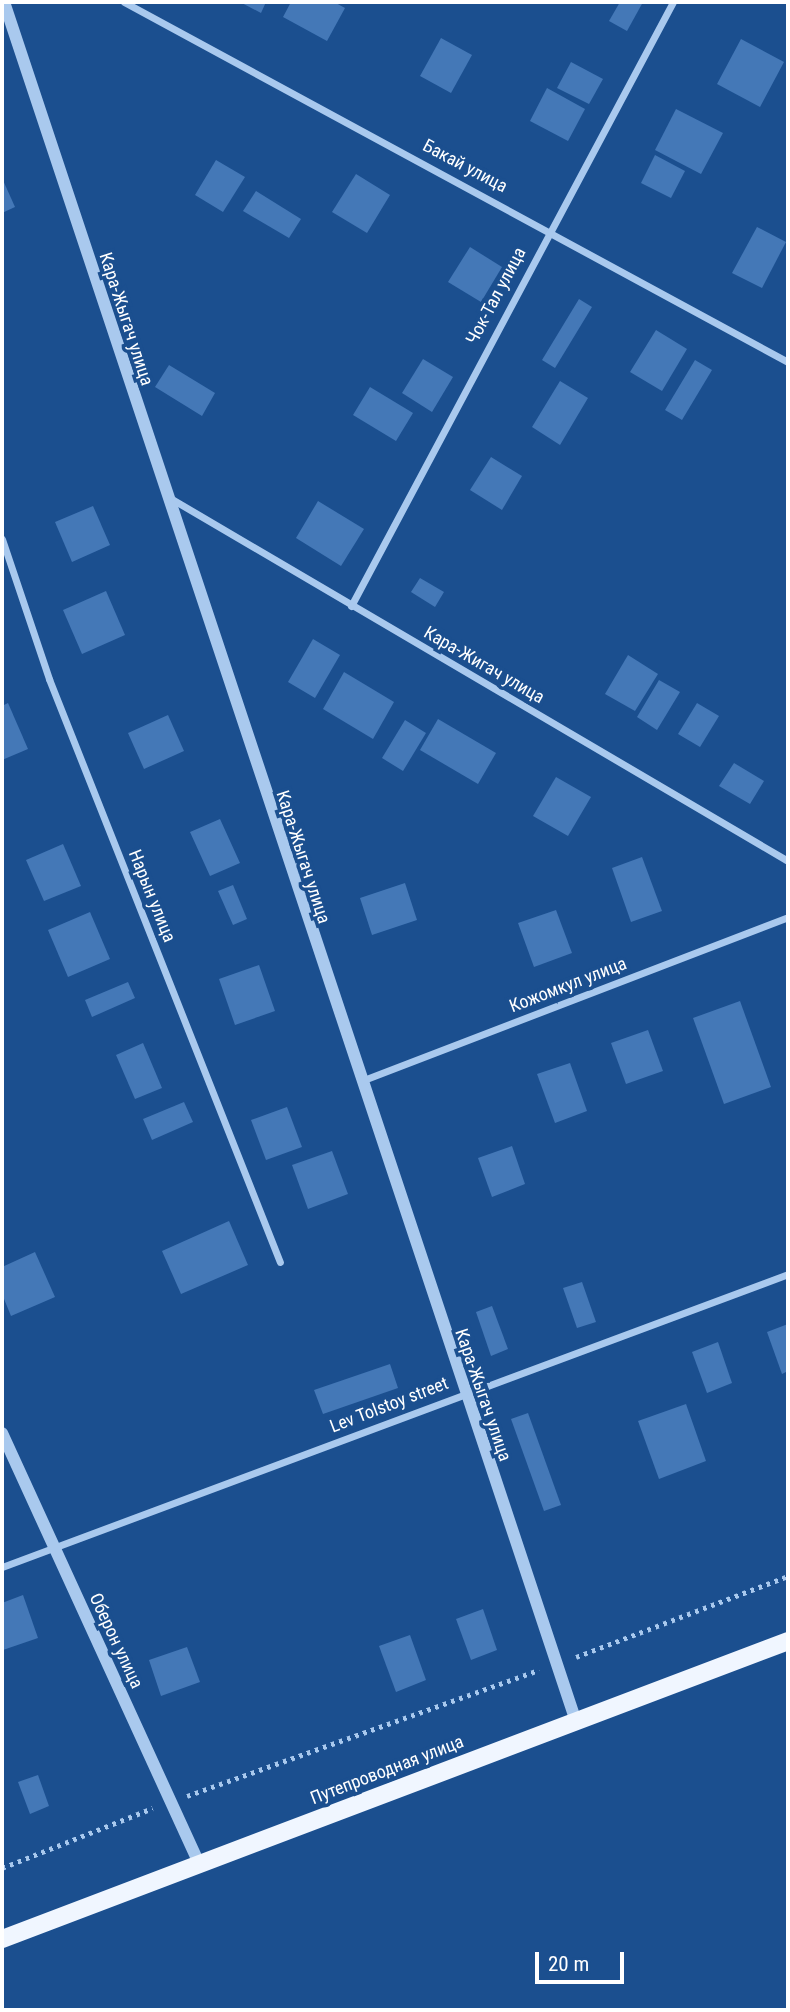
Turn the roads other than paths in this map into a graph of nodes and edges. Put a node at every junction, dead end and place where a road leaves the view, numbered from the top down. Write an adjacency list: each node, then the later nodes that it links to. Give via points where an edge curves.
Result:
1 (4, 2): 6 (street, Кара-Жыгач улица)
2 (124, 2): 4 (street, Бакай улица)
3 (673, 2): 4 (street, Чок-Тал улица)
4 (549, 229): 5 (street, Бакай улица); 8 (street, Чок-Тал улица)
5 (788, 362)
6 (165, 495): 8 (street, Кара-Жигач улица); 11 (street, Кара-Жыгач улица)
7 (2, 538): 12 (street, Нарын улица, via 49,679)
8 (351, 606): 9 (street, Кара-Жигач улица)
9 (788, 861)
10 (788, 917): 11 (street, Кожомкул улица)
11 (359, 1082): 14 (street, Кара-Жыгач улица)
12 (280, 1262)
13 (788, 1274): 14 (street, Lev Tolstoy street)
14 (464, 1394): 16 (street, Lev Tolstoy street); 19 (street, Кара-Жыгач улица)
15 (2, 1433): 16 (street, Оберон улица)
16 (54, 1548): 17 (street, Lev Tolstoy street); 20 (street, Оберон улица)
17 (2, 1567)
18 (788, 1642): 19 (main road, Путепроводная улица)
19 (576, 1721): 20 (main road, Путепроводная улица)
20 (199, 1864): 21 (main road, Путепроводная улица)
21 (2, 1939)

